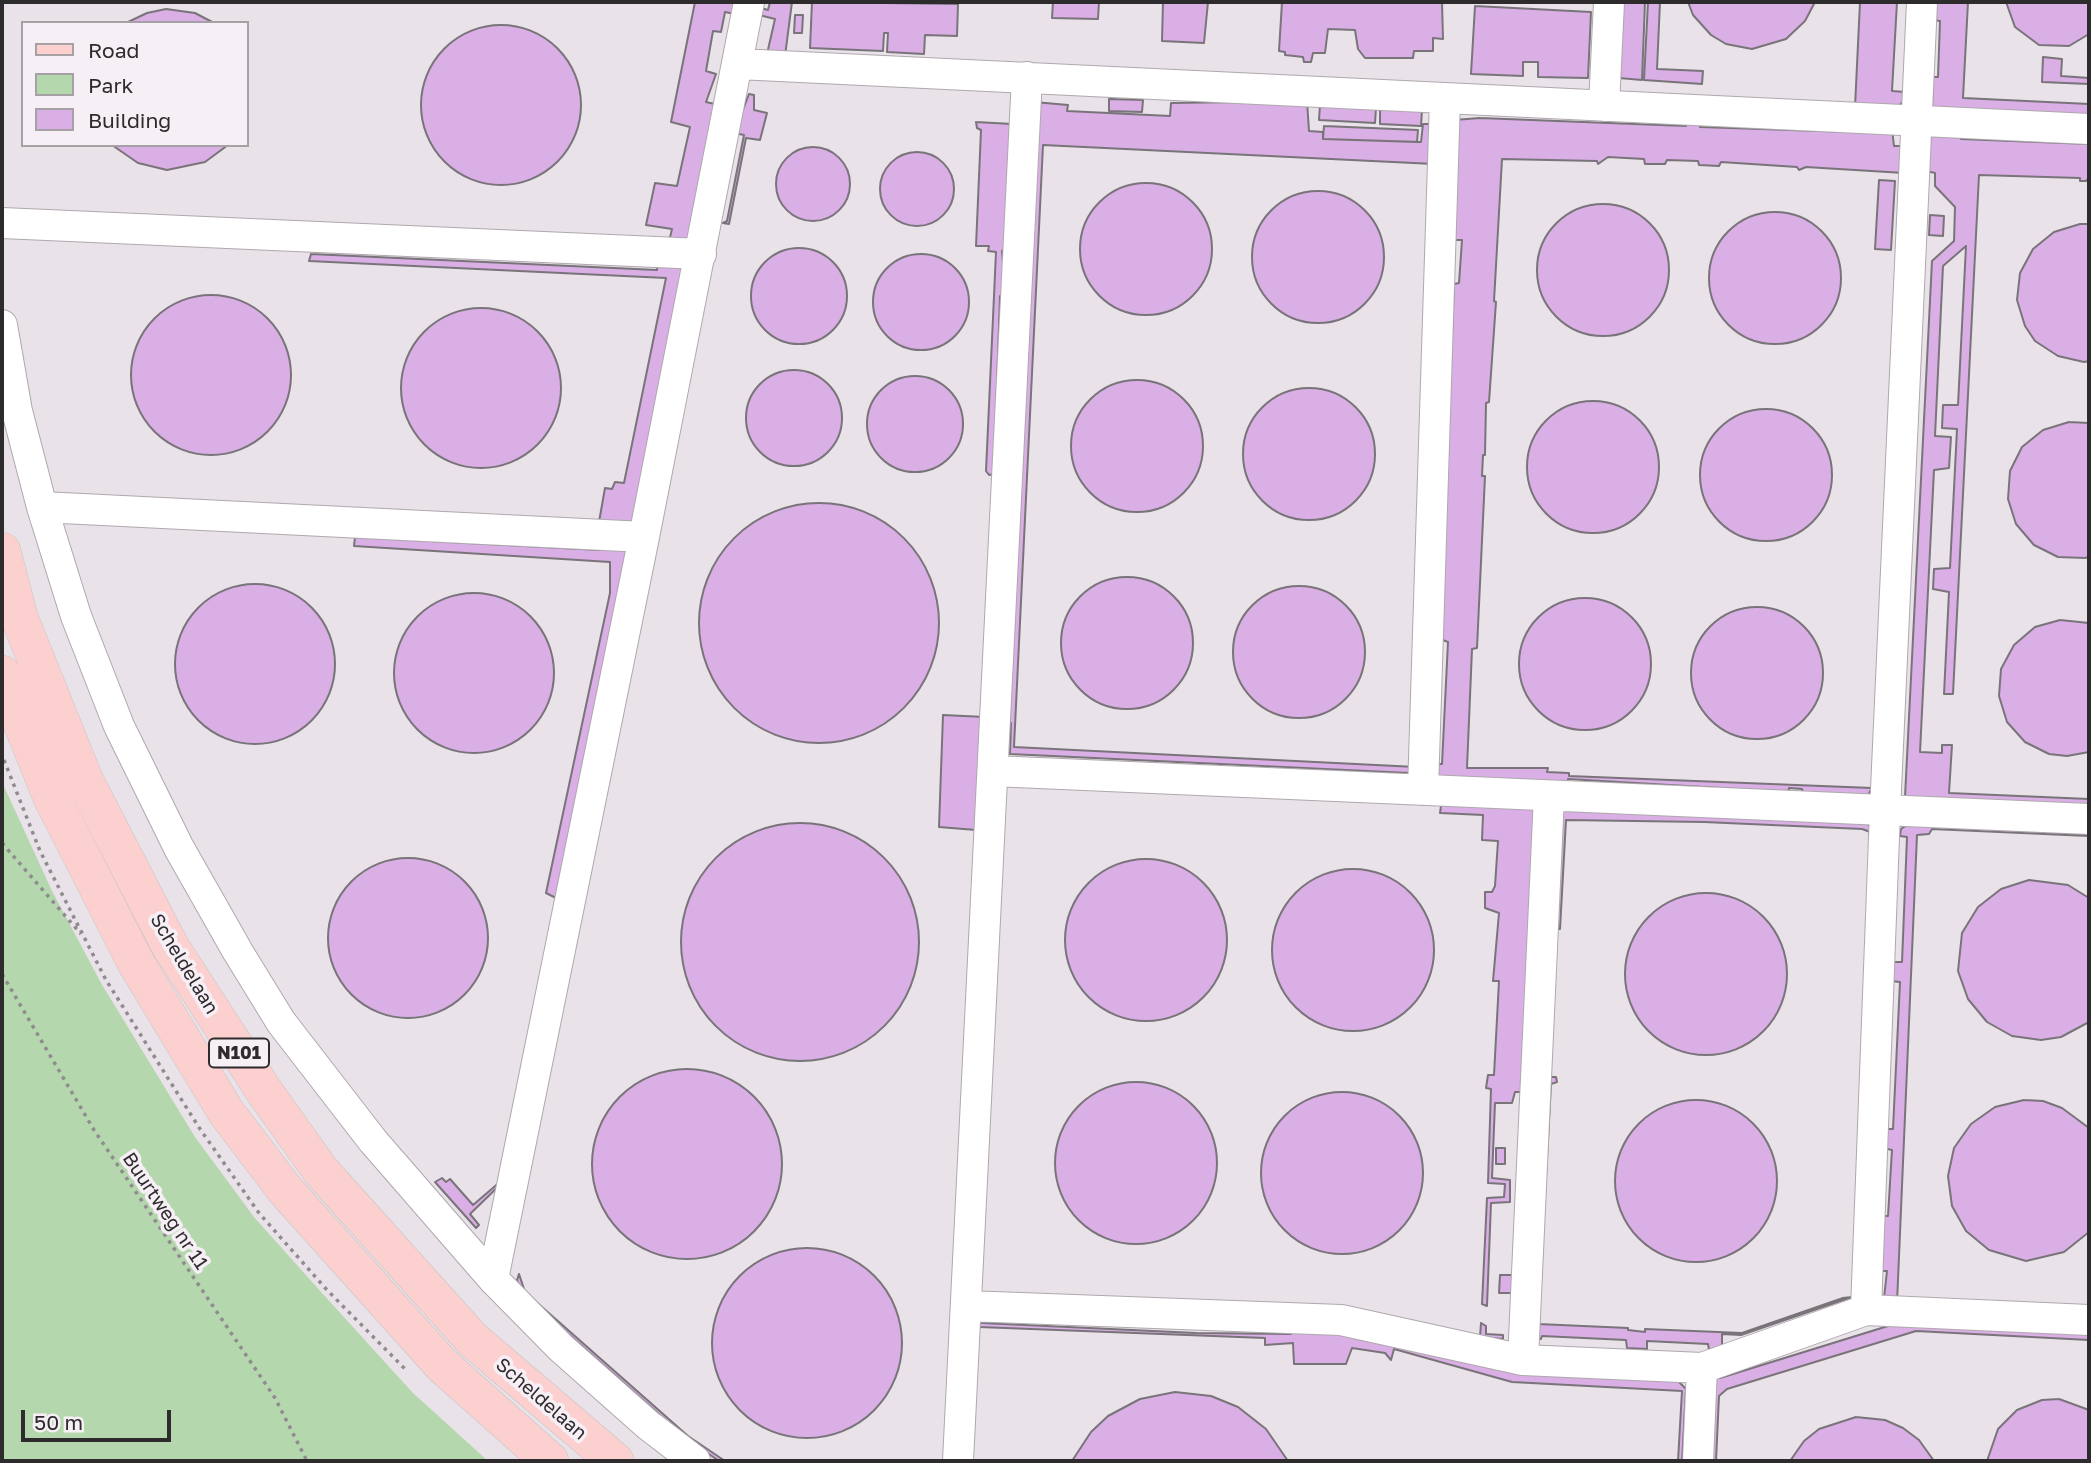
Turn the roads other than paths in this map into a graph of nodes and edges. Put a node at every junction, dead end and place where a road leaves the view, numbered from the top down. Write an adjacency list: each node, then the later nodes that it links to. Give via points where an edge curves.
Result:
1 (749, 2): 4 (lane)
2 (1609, 2): 7 (lane)
3 (1922, 2): 8 (lane)
4 (738, 64): 5 (lane); 11 (lane)
5 (1027, 78): 6 (lane); 17 (lane)
6 (1445, 99): 7 (lane); 18 (lane)
7 (1604, 106): 8 (lane)
8 (1916, 120): 9 (lane); 20 (lane)
9 (2089, 129)
10 (2, 223): 11 (lane)
11 (701, 254): 14 (lane)
12 (2, 325): 13 (lane)
13 (42, 507): 14 (lane); 22 (lane, via 76,616 119,726 179,848 238,952 281,1021 373,1141)
14 (644, 537): 22 (lane)
15 (2, 551): 29 (main road, Scheldelaan / N101, via 19,617 85,781 170,946 264,1091 321,1171 472,1339)
16 (2, 674): 28 (main road, Scheldelaan / N101, via 52,798 136,963 226,1112 286,1191 442,1364)
17 (993, 771): 18 (lane); 23 (lane)
18 (1423, 790): 19 (lane)
19 (1549, 796): 20 (lane); 26 (lane)
20 (1885, 811): 21 (lane); 24 (lane)
21 (2089, 819)
22 (493, 1279): 30 (lane, via 561,1348)
23 (967, 1306): 26 (lane, via 1341,1320); 31 (lane)
24 (1866, 1310): 25 (lane); 27 (lane)
25 (2089, 1320)
26 (1523, 1360): 27 (lane)
27 (1702, 1368): 32 (lane)
28 (550, 1461)
29 (615, 1461)
30 (695, 1461)
31 (958, 1461)
32 (1698, 1461)

